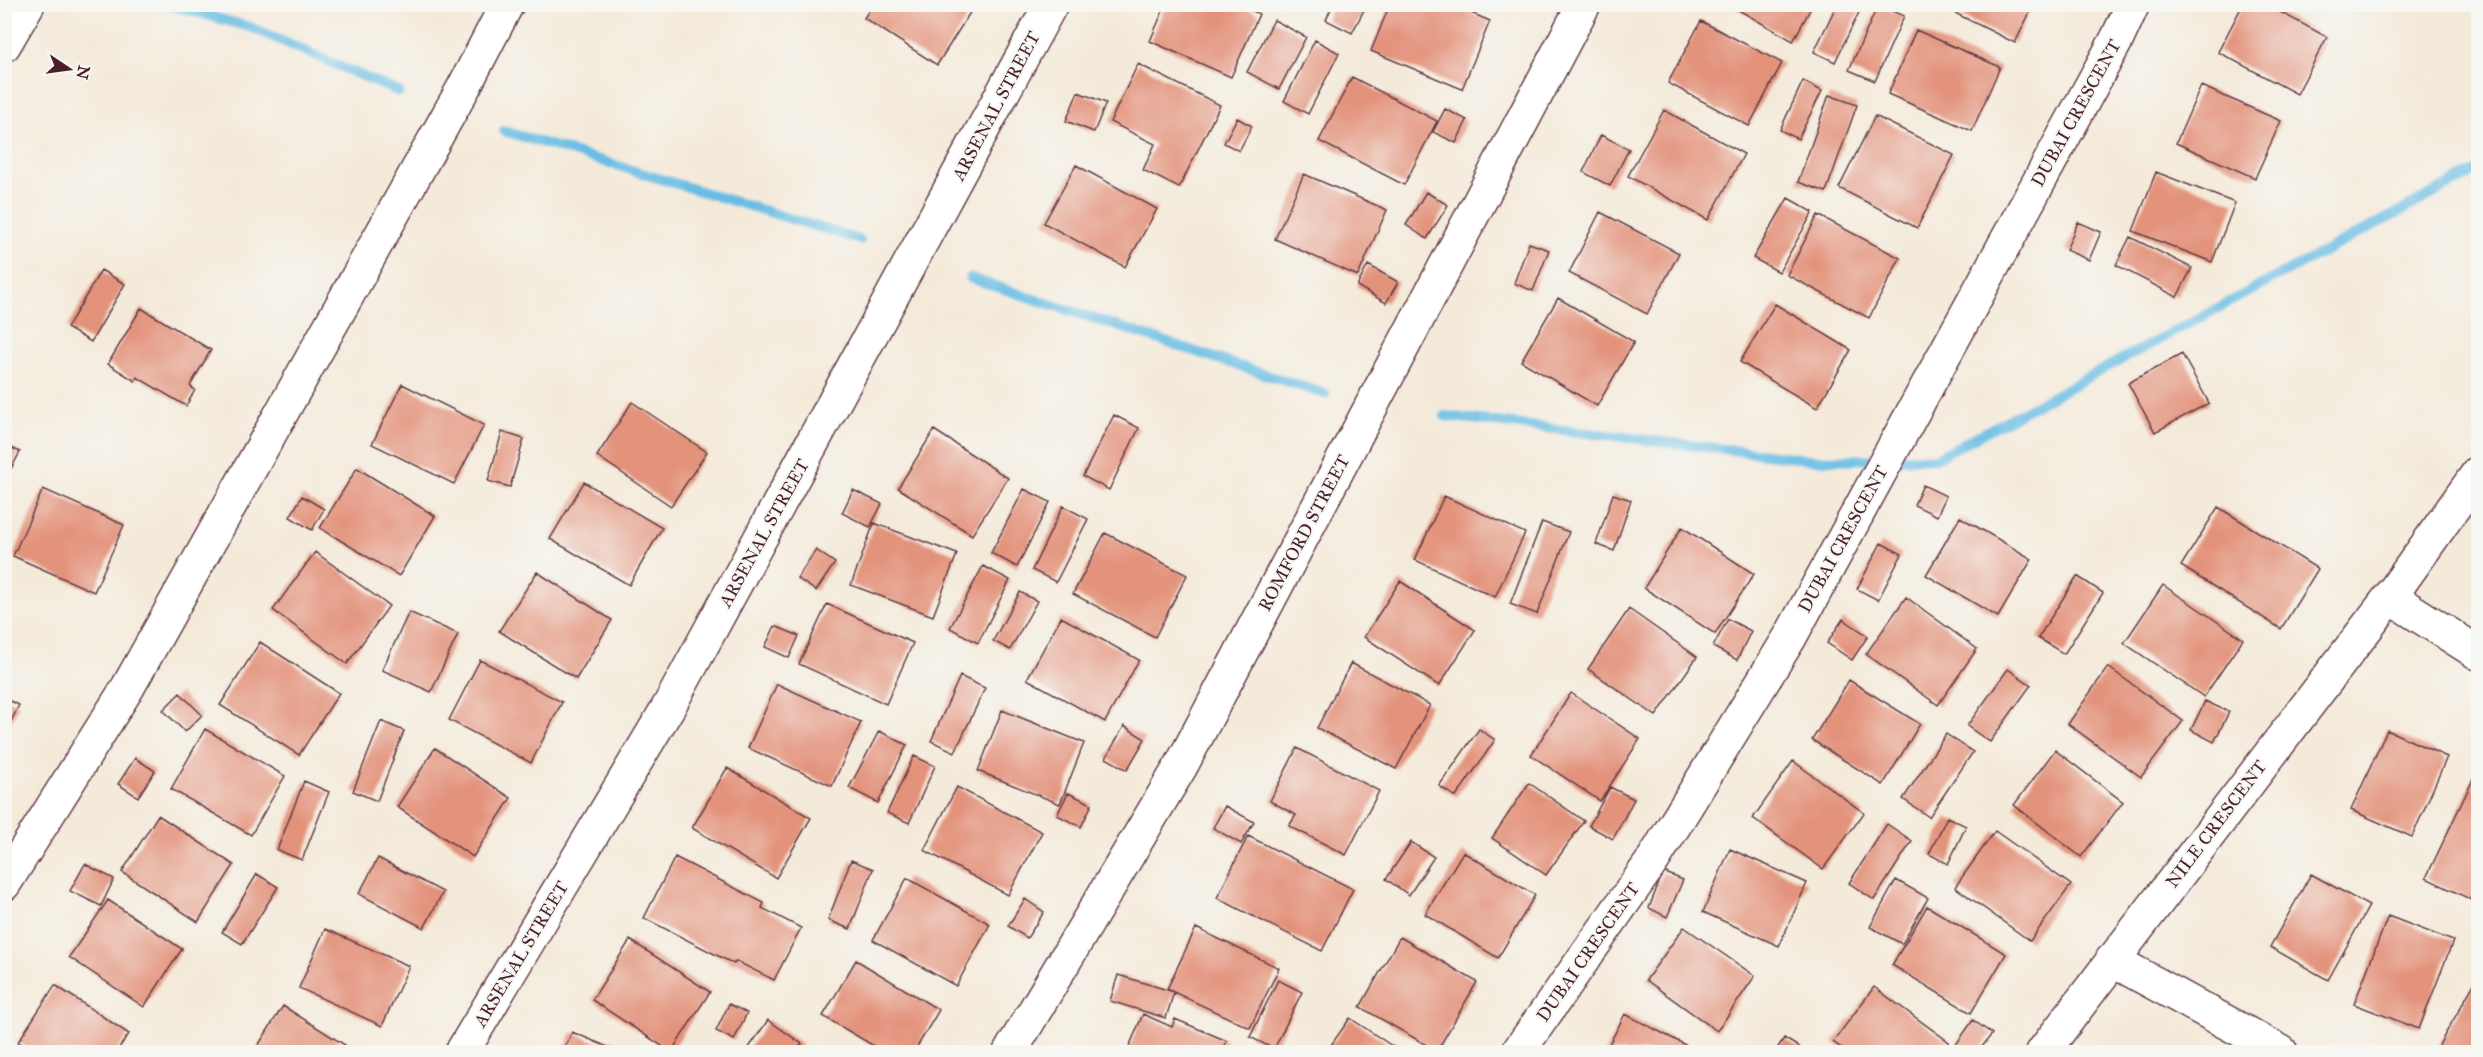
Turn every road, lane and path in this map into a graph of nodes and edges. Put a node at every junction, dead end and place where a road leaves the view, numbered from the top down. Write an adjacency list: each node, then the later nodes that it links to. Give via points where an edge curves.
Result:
1 (28, 4): 6 (street)
2 (507, 4): 10 (street, via 128,687)
3 (1051, 4): 12 (street, ARSENAL STREET, via 669,706)
4 (1584, 4): 13 (street, ROMFORD STREET, via 1181,766)
5 (2133, 4): 14 (street, DUBAI CRESCENT, via 1790,637 1653,860)
6 (4, 45)
7 (2478, 473): 8 (street, NILE CRESCENT)
8 (2390, 597): 9 (street); 11 (street, NILE CRESCENT)
9 (2478, 652)
10 (4, 884)
11 (2112, 960): 15 (street, NILE CRESCENT); 16 (street)
12 (462, 1053)
13 (1010, 1053)
14 (1518, 1053)
15 (2043, 1053)
16 (2281, 1053)

